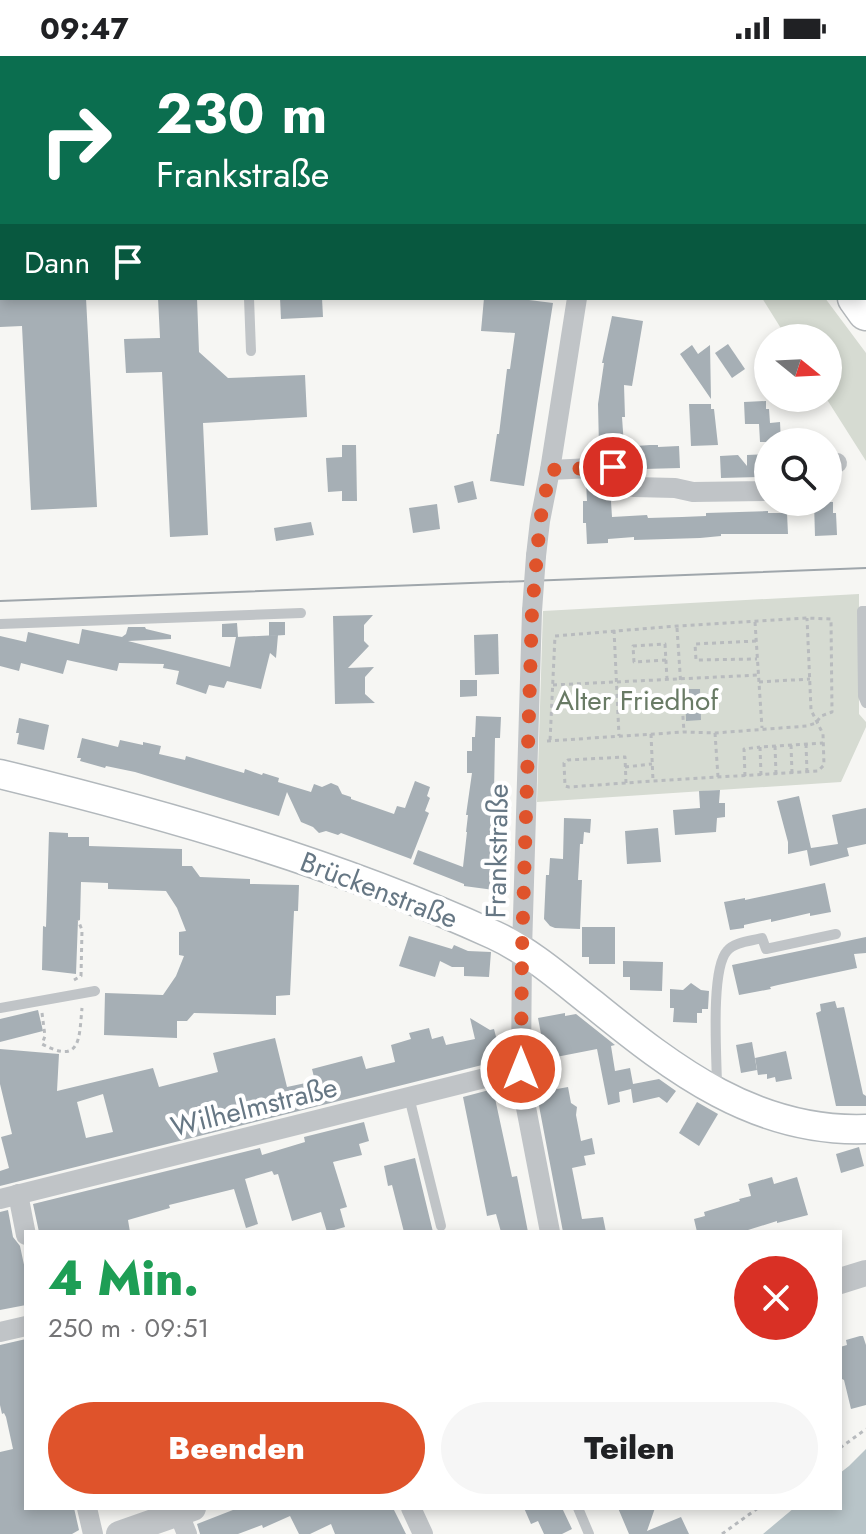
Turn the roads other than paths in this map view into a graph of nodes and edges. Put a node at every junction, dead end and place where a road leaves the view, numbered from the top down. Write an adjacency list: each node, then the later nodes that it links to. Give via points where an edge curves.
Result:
1 (249, 300): 3 (lane)
2 (577, 300): 4 (street, Frankstraße)
3 (251, 351)
4 (550, 470): 5 (street, via 613,467 634,487); 12 (street, Frankstraße, bridge, via 532,611)
5 (754, 491)
6 (866, 611): 9 (lane)
7 (301, 613): 8 (lane)
8 (0, 624)
9 (866, 703)
10 (0, 774): 12 (main road, Brückenstraße, via 120,803 355,877)
11 (836, 934): 16 (lane, via 766,949 762,938 725,953 717,984)
12 (522, 950): 15 (street, Frankstraße); 16 (main road, Brückenstraße)
13 (89, 992): 14 (lane)
14 (0, 1008)
15 (521, 1069): 17 (street, Wilhelmstraße); 22 (street, Frankstraße)
16 (717, 1094): 18 (main road, Brückenstraße, via 797,1124)
17 (409, 1097): 19 (street, Wilhelmstraße); 20 (lane)
18 (866, 1129)
19 (9, 1196): 21 (street)
20 (441, 1226)
21 (24, 1230)
22 (550, 1230)
23 (866, 1273): 24 (street)
24 (842, 1280)
25 (24, 1326): 26 (street)
26 (0, 1332)
27 (87, 1510): 31 (street)
28 (412, 1510): 33 (street)
29 (579, 1510): 34 (lane)
30 (186, 1519): 32 (street)
31 (93, 1534)
32 (119, 1534)
33 (423, 1534)
34 (589, 1534)

